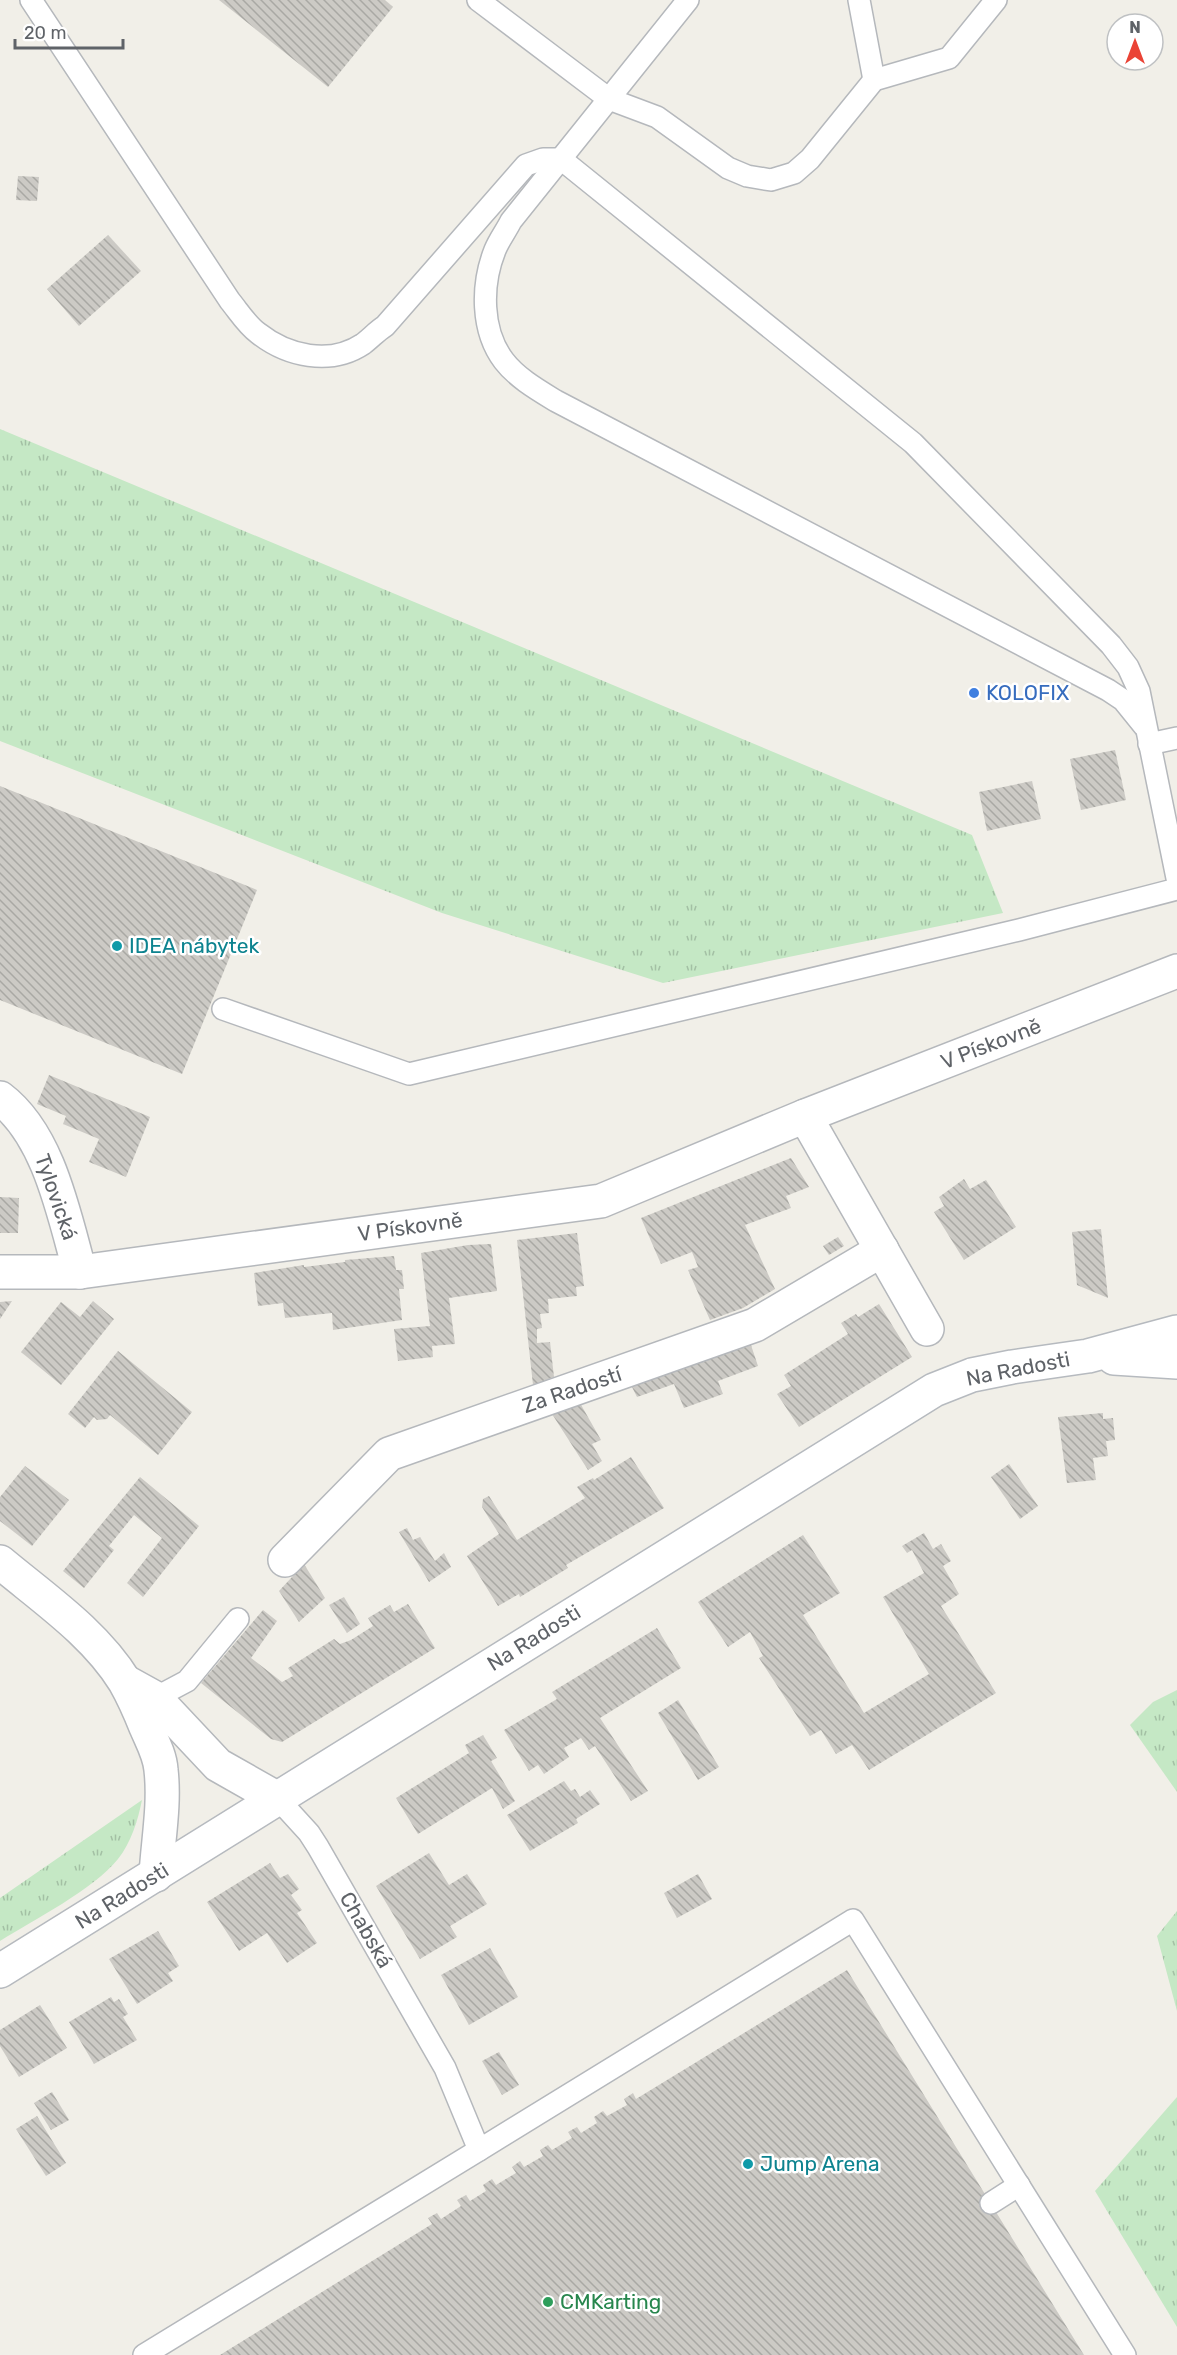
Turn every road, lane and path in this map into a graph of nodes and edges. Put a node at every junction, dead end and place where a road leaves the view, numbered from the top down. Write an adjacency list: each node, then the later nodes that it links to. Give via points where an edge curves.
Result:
1 (31, 0): 8 (lane, via 230,302 256,332 282,348 310,356 334,355 361,345 385,326 526,165 543,159)
2 (478, 0): 7 (lane)
3 (688, 0): 7 (lane)
4 (859, 0): 6 (lane)
5 (996, 0): 6 (lane, via 949,58)
6 (874, 80): 7 (lane, via 810,159 794,173 771,180 728,168 657,117)
7 (609, 99): 8 (lane)
8 (561, 159): 9 (lane, via 913,443 1111,645 1128,667 1139,691); 9 (lane, via 511,221 495,251 486,312 491,338 505,362 556,401 1108,690 1123,700)
9 (1148, 736): 10 (lane); 11 (lane)
10 (1177, 738)
11 (1173, 838): 12 (lane)
12 (1177, 878)
13 (1177, 890): 15 (lane, via 409,1074)
14 (1177, 971): 17 (street, V Pískovně)
15 (223, 1009)
16 (0, 1098): 20 (street, Tylovická, via 30,1133 48,1168)
17 (805, 1116): 18 (street); 20 (street, V Pískovně, via 601,1201)
18 (882, 1250): 21 (street); 25 (street, Za Radostí, via 755,1325 389,1454)
19 (0, 1272): 20 (street, V Pískovně)
20 (80, 1272)
21 (927, 1329)
22 (1177, 1332): 23 (street, Na Radosti)
23 (1088, 1356): 24 (street, Na Radosti); 29 (street, Na Radosti, via 972,1375 934,1390)
24 (1177, 1362)
25 (285, 1560)
26 (0, 1562): 28 (street, via 72,1622)
27 (238, 1619): 28 (lane, via 187,1681)
28 (148, 1706): 29 (street, via 218,1765); 30 (street, via 162,1788)
29 (278, 1799): 30 (street, Na Radosti); 32 (lane, Chabská, via 318,1847 446,2068)
30 (156, 1875): 31 (street, Na Radosti)
31 (0, 1971)
32 (479, 2150): 33 (lane, via 854,1920); 35 (lane)
33 (1018, 2185): 34 (lane); 36 (lane)
34 (991, 2204)
35 (144, 2355)
36 (1125, 2355)

